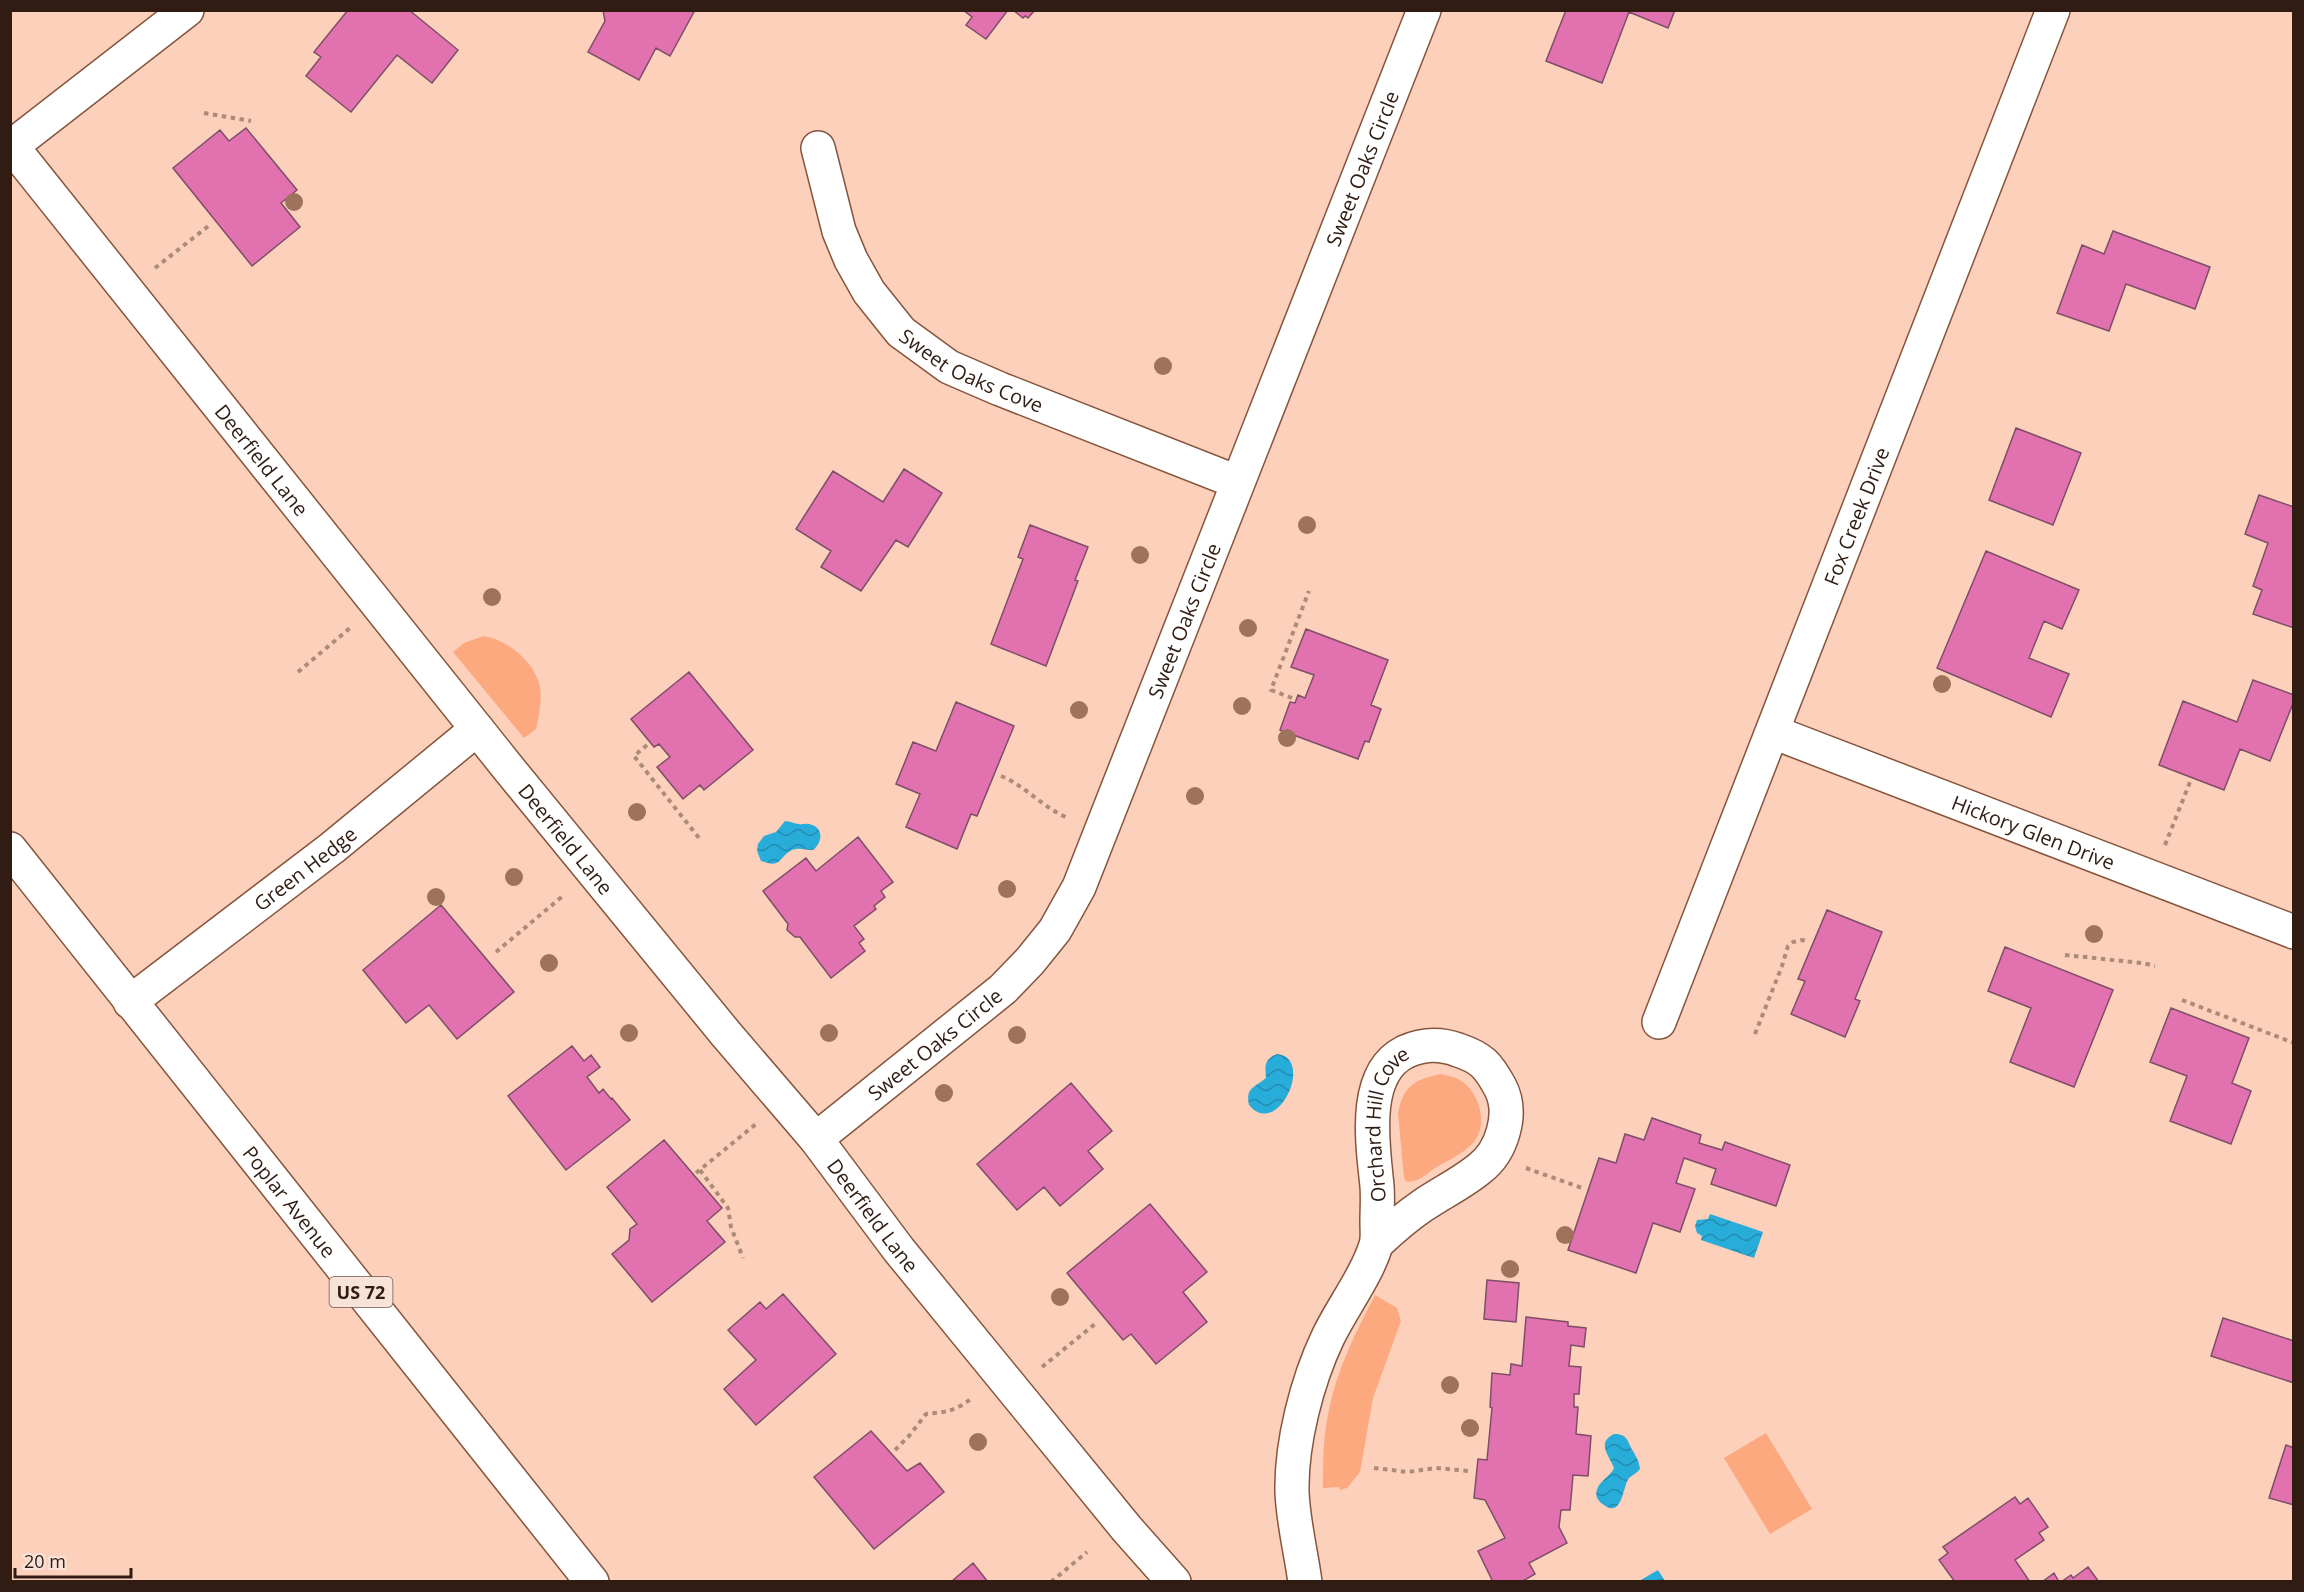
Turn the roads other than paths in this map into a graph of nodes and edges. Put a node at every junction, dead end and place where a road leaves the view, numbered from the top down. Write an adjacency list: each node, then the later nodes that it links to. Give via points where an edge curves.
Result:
1 (187, 10): 4 (street)
2 (1424, 10): 6 (street, Sweet Oaks Circle)
3 (2053, 10): 8 (street, Fox Creek Drive)
4 (11, 145): 7 (street, Deerfield Lane)
5 (818, 148): 6 (street, Sweet Oaks Cove, via 850,260 901,332 949,367)
6 (1237, 482): 13 (street, Sweet Oaks Circle, via 1079,887 1055,930 1003,988)
7 (477, 729): 11 (street, Green Hedge, via 332,848); 13 (street, Deerfield Lane)
8 (1773, 732): 10 (street, Hickory Glen Drive); 12 (street, Fox Creek Drive)
9 (10, 849): 11 (street, Poplar Avenue / US 72)
10 (2294, 932)
11 (130, 1002): 15 (street, Poplar Avenue / US 72)
12 (1659, 1023)
13 (816, 1139): 16 (street, Deerfield Lane, via 899,1250)
14 (1377, 1243): 14 (street, Orchard Hill Cove, via 1403,1219 1481,1168 1497,1148 1507,1108 1502,1091 1489,1066 1468,1053 1444,1045 1418,1046 1387,1066 1380,1080 1374,1101 1372,1145); 17 (street, Orchard Hill Cove, via 1327,1339 1297,1435 1292,1491)
15 (592, 1581)
16 (1174, 1581)
17 (1305, 1581)

